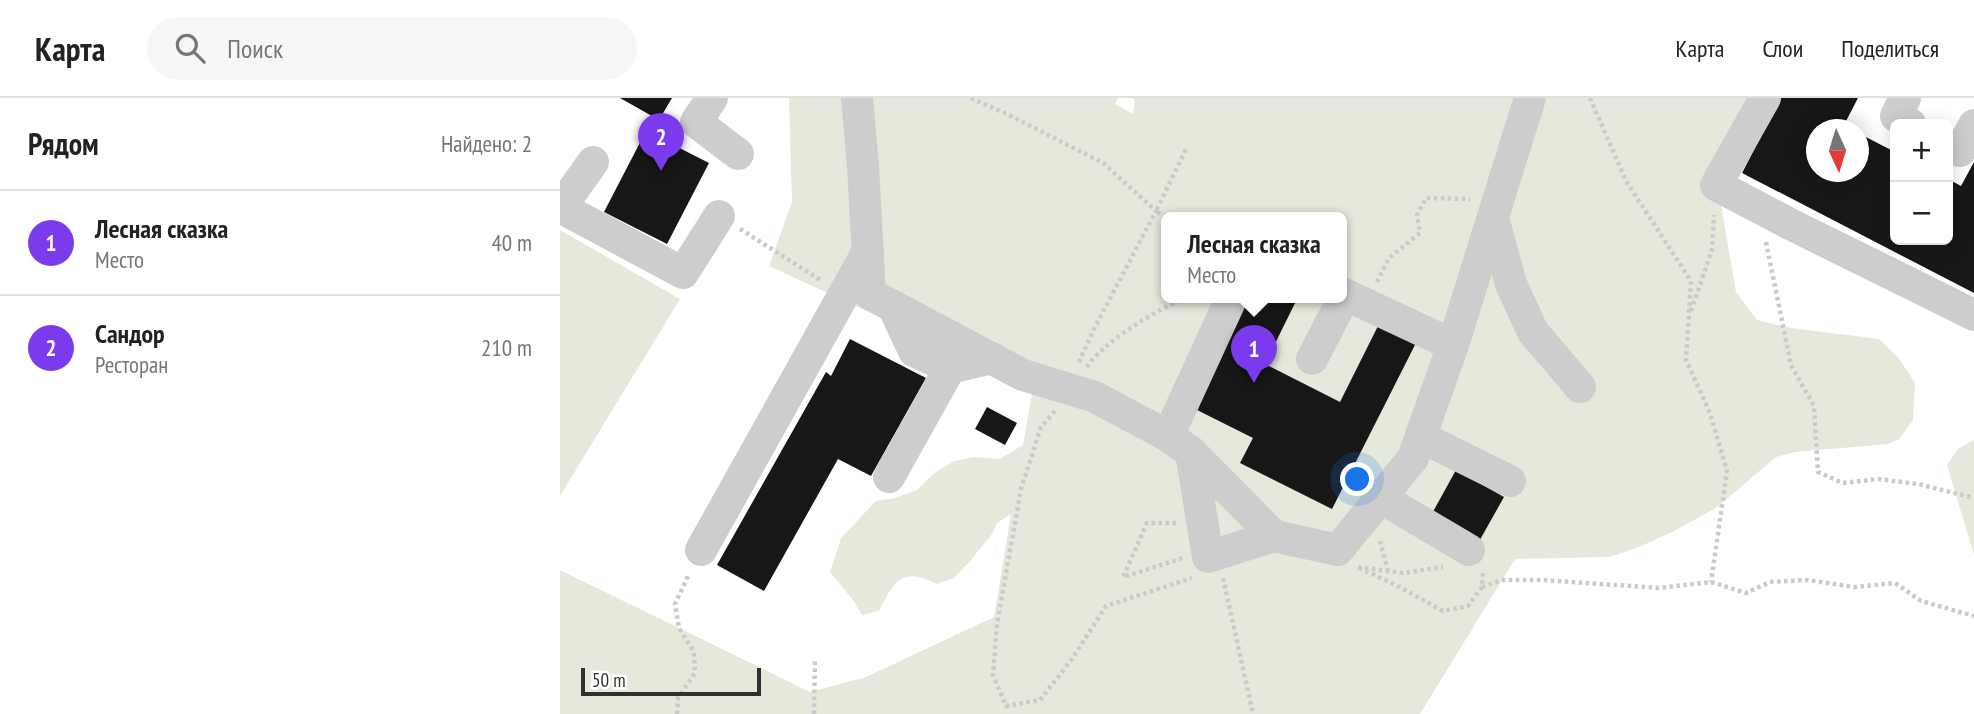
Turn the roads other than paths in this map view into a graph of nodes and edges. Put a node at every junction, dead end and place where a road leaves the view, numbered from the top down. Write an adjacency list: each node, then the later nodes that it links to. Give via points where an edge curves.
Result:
1 (712, 98): 9 (lane, via 696,122)
2 (857, 98): 14 (lane)
3 (1530, 98): 13 (lane)
4 (1765, 98): 19 (lane, via 1716,185)
5 (1905, 98): 6 (lane, via 1896,116)
6 (1901, 119)
7 (1974, 125): 8 (lane, via 1960,151)
8 (1953, 147)
9 (738, 154)
10 (593, 162): 11 (lane)
11 (560, 207): 12 (lane, via 683,273)
12 (719, 216)
13 (1493, 218): 20 (lane); 24 (lane, via 1511,284 1533,332)
14 (868, 251): 18 (lane, via 870,294); 31 (lane)
15 (1347, 296): 20 (lane)
16 (1230, 303): 26 (lane)
17 (1343, 303): 22 (lane)
18 (893, 306): 21 (lane); 23 (lane, via 914,351)
19 (1974, 315)
20 (1453, 345): 25 (lane)
21 (992, 358): 23 (lane); 26 (lane, via 1023,375 1095,397)
22 (1312, 359)
23 (950, 368): 27 (lane)
24 (1580, 387)
25 (1421, 437): 28 (lane); 29 (lane, via 1413,458)
26 (1179, 444): 30 (lane); 30 (lane, via 1207,550)
27 (889, 477)
28 (1510, 481)
29 (1381, 498): 30 (lane, via 1338,550); 32 (lane)
30 (1274, 536)
31 (701, 550)
32 (1476, 555)

